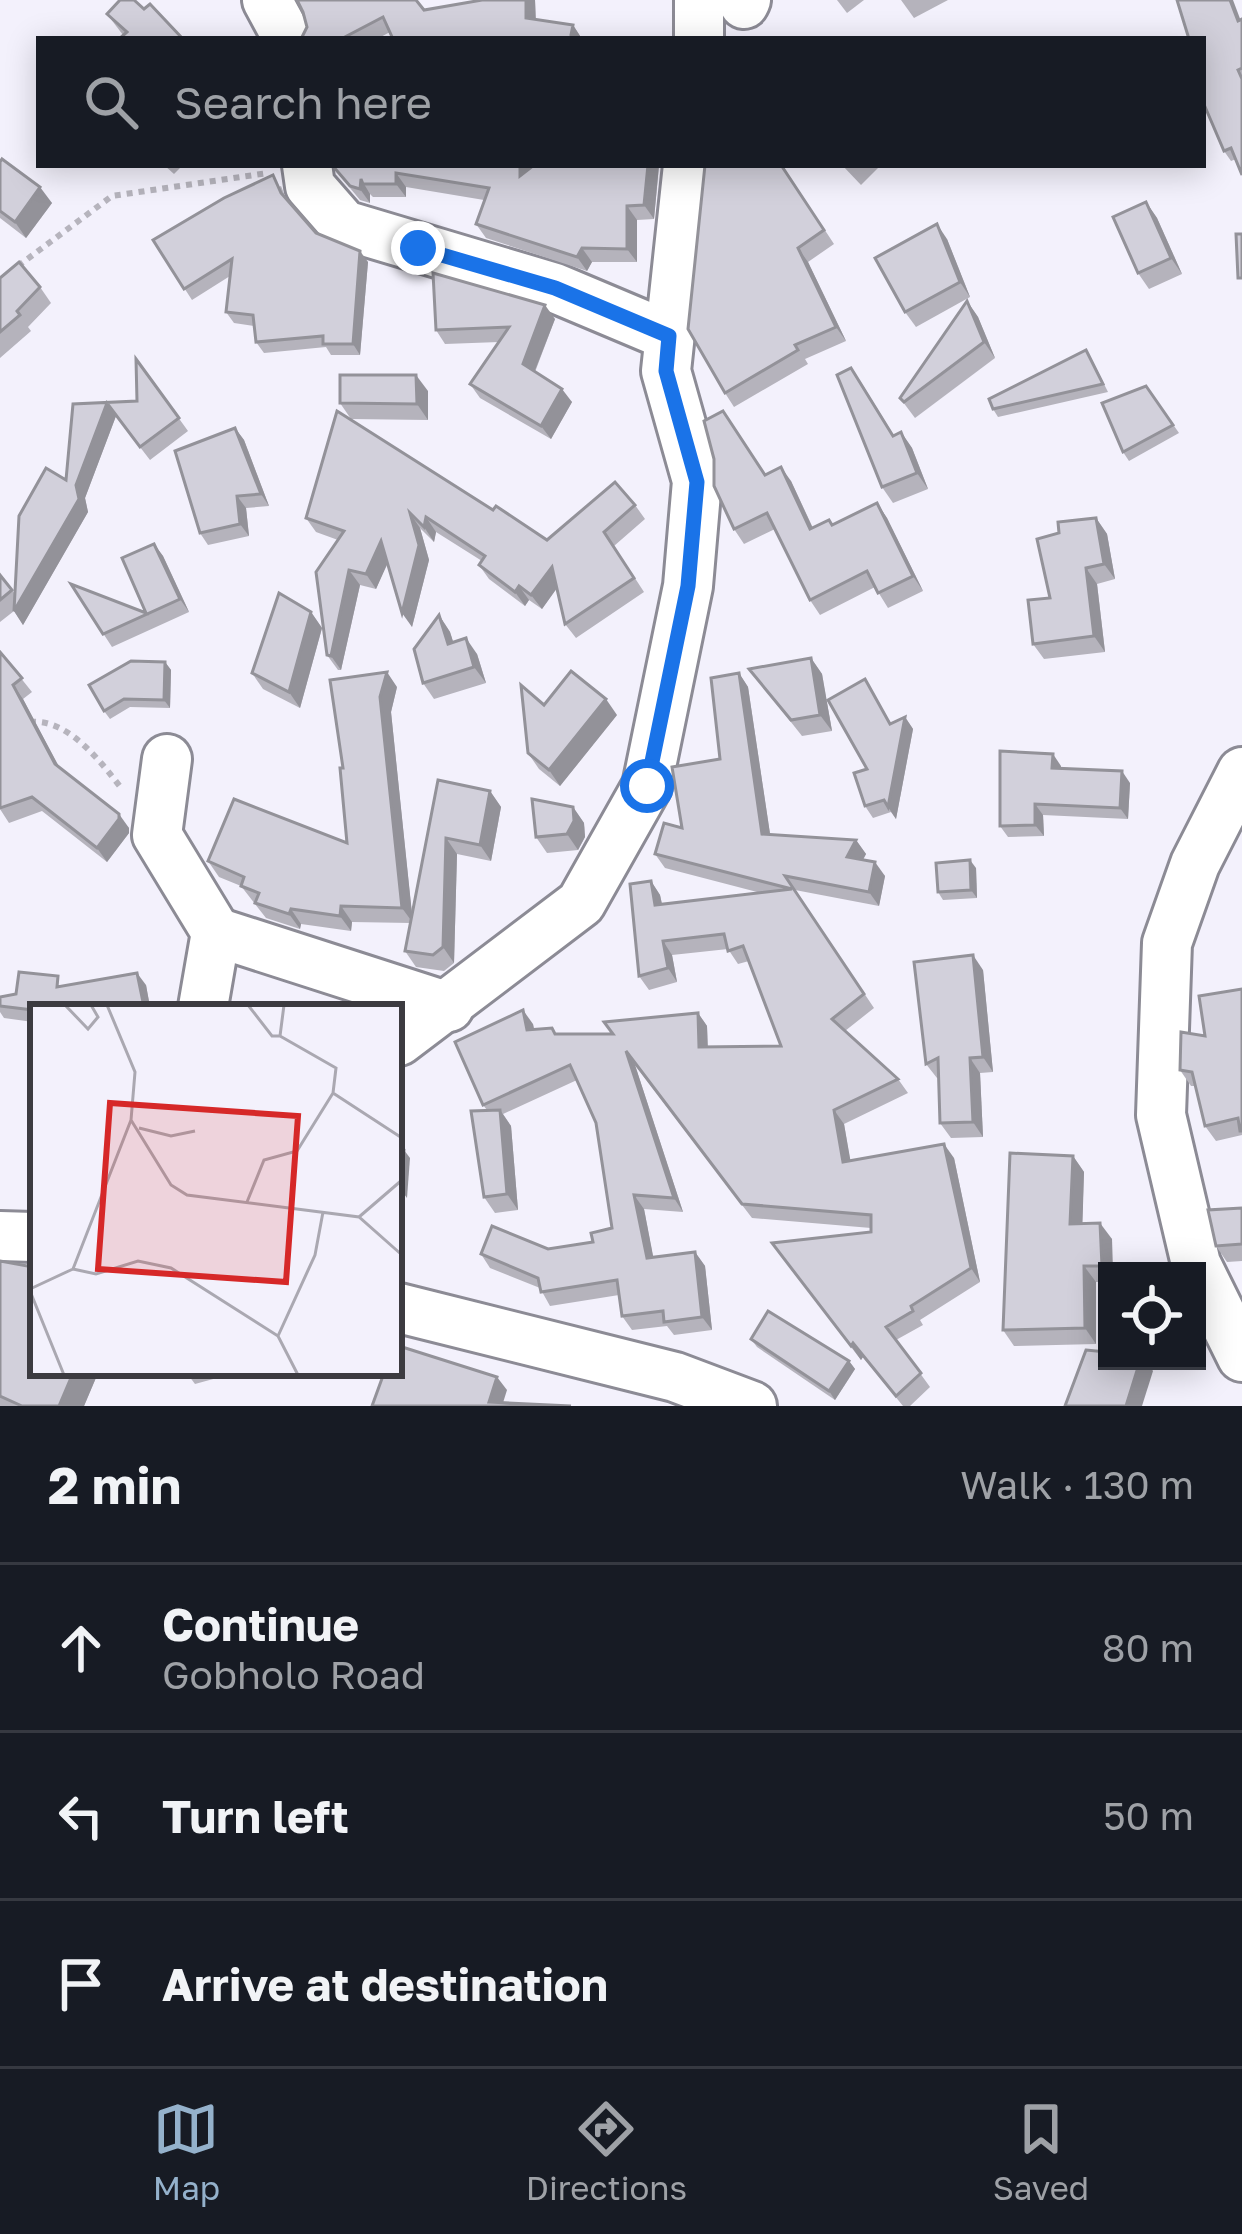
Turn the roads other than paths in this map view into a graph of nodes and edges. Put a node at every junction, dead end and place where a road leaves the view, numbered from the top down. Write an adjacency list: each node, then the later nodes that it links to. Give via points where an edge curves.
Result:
1 (267, 0): 3 (street)
2 (730, 1): 4 (street)
3 (286, 36)
4 (701, 36)
5 (307, 168): 7 (street, via 310,186 344,225 555,288)
6 (688, 168): 7 (street)
7 (669, 336): 12 (street, via 666,371 697,482 688,586 647,786 580,903)
8 (167, 759): 10 (street, via 157,835)
9 (1242, 772): 17 (street, via 1195,864 1167,943 1161,1115 1196,1264)
10 (216, 932): 11 (street); 12 (street)
11 (203, 1004)
12 (448, 1007): 13 (street)
13 (402, 1039)
14 (0, 1236): 15 (street)
15 (30, 1237)
16 (402, 1309): 18 (street, via 675,1377)
17 (1242, 1357)
18 (752, 1406)

